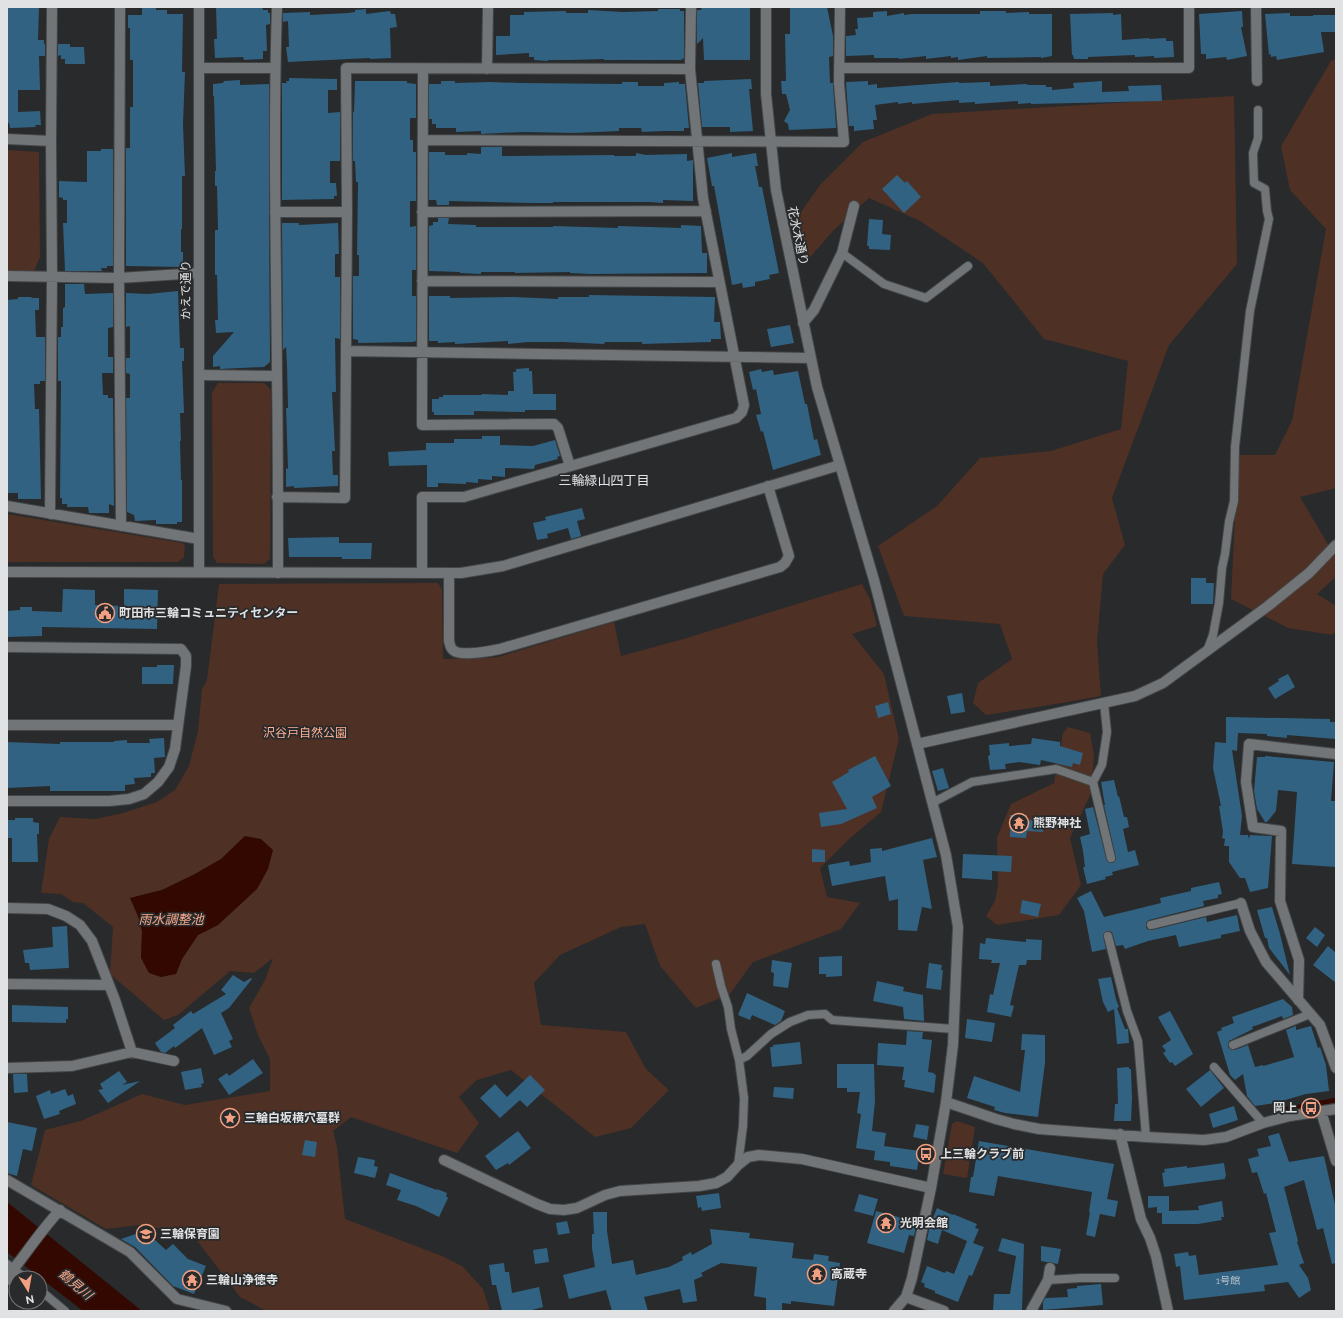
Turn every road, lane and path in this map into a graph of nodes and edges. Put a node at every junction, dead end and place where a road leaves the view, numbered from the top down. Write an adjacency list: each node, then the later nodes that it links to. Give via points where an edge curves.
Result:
1 (52, 7): 21 (street)
2 (120, 7): 34 (street)
3 (199, 7): 11 (street, かえで通り)
4 (277, 7): 12 (street)
5 (488, 7): 15 (street)
6 (692, 7): 16 (street)
7 (766, 7): 23 (street, 花水木通り, via 766,94)
8 (840, 7): 13 (street)
9 (1189, 7): 13 (street, via 1190,68)
10 (1256, 7): 17 (street)
11 (198, 68): 12 (street); 31 (street, かえで通り)
12 (275, 68): 26 (street)
13 (839, 68): 23 (street, via 844,142)
14 (423, 69): 15 (street); 20 (street); 27 (street, via 346,68)
15 (487, 69): 16 (street)
16 (690, 69): 22 (street)
17 (1257, 81)
18 (1258, 110): 59 (lane, via 1258,138 1253,153 1254,183 1266,189 1266,211 1269,219 1250,311 1235,447 1234,501 1222,568 1219,603 1213,635)
19 (7, 139): 21 (street)
20 (423, 140): 22 (street); 28 (street)
21 (51, 141): 33 (street)
22 (698, 141): 23 (street); 25 (street)
23 (770, 141): 37 (street, 花水木通り, via 776,190)
24 (854, 206): 29 (street)
25 (706, 211): 28 (street); 36 (street)
26 (275, 212): 27 (street); 43 (street)
27 (347, 212): 38 (street)
28 (422, 212): 35 (street)
29 (842, 253): 30 (lane, via 884,284 926,298); 37 (street, via 814,310)
30 (968, 266)
31 (199, 274): 34 (street); 42 (street, かえで通り)
32 (7, 276): 33 (street)
33 (52, 277): 34 (street); 49 (street)
34 (119, 278): 50 (street)
35 (422, 281): 36 (street); 39 (street)
36 (719, 282): 40 (street)
37 (803, 323): 41 (street, 花水木通り)
38 (346, 351): 39 (street); 47 (street, via 345,498)
39 (422, 352): 40 (street); 45 (street, via 422,425 554,424 558,428)
40 (734, 357): 41 (street); 45 (street, via 744,404 742,412 736,418)
41 (810, 358): 44 (street, 花水木通り)
42 (199, 375): 43 (street); 51 (street, かえで通り)
43 (277, 376): 47 (street)
44 (840, 465): 46 (street); 63 (street, 花水木通り, via 874,580)
45 (570, 466): 56 (street, via 464,497 422,497)
46 (768, 486): 57 (street, via 503,566); 57 (street, via 788,556 780,567 500,649 458,653 450,647)
47 (278, 497): 55 (street)
48 (7, 506): 49 (street)
49 (50, 514): 50 (street)
50 (120, 526): 51 (street)
51 (199, 539): 54 (street, かえで通り)
52 (1336, 545): 59 (street, via 1309,573)
53 (7, 572): 54 (street)
54 (199, 572): 55 (street)
55 (278, 572): 56 (street)
56 (422, 573): 57 (street)
57 (449, 574)
58 (7, 648): 62 (street, via 181,649 186,656 186,666)
59 (1207, 650): 60 (street, via 1163,683 1135,696)
60 (1104, 703): 63 (street); 65 (lane, via 1107,732 1102,765)
61 (7, 725): 62 (street)
62 (178, 725): 66 (street, via 175,749 169,767 158,782 144,794 109,801)
63 (917, 744): 67 (street, 花水木通り)
64 (1336, 754): 76 (street, via 1249,744 1246,782 1253,827 1281,831 1280,901 1299,960)
65 (1093, 782): 67 (lane, via 1056,769 972,782); 68 (lane)
66 (7, 802)
67 (932, 803): 78 (street, 花水木通り, via 946,855 958,927)
68 (1111, 858)
69 (1241, 903): 71 (lane); 76 (street, via 1250,931 1266,962)
70 (7, 908): 75 (street, via 48,909 80,925 92,942)
71 (1151, 925)
72 (1108, 936): 91 (lane, via 1127,1012 1138,1041)
73 (716, 964): 81 (lane)
74 (7, 984): 75 (street)
75 (109, 985): 80 (street)
76 (1298, 1000): 77 (street)
77 (1310, 1014): 79 (lane); 85 (street, via 1320,1025)
78 (954, 1029): 81 (lane, via 832,1020 825,1014 808,1015 770,1034 748,1056); 86 (street, 花水木通り)
79 (1233, 1044)
80 (132, 1052): 82 (street); 84 (street, via 72,1066)
81 (739, 1060): 94 (lane, via 744,1098)
82 (174, 1061)
83 (1214, 1067): 89 (lane)
84 (7, 1068)
85 (1336, 1068)
86 (946, 1102): 90 (street, via 1014,1124 1039,1129); 96 (street, 花水木通り)
87 (1336, 1109): 88 (street)
88 (1321, 1111): 89 (street); 93 (street)
89 (1263, 1123): 91 (street, via 1214,1139)
90 (1120, 1134): 91 (street); 110 (street, via 1141,1219 1156,1256)
91 (1146, 1137)
92 (444, 1160): 94 (street, via 537,1204 550,1209 564,1210 577,1208 620,1191 716,1183 727,1177)
93 (1336, 1161)
94 (738, 1165): 96 (street, via 748,1157 759,1155 802,1159)
95 (7, 1180): 97 (street)
96 (931, 1188): 104 (street, 花水木通り)
97 (60, 1210): 98 (street); 106 (street, via 130,1252 177,1299)
98 (13, 1265): 101 (street)
99 (1050, 1268): 102 (street)
100 (1116, 1278): 102 (lane)
101 (7, 1280)
102 (1048, 1280): 109 (street)
103 (48, 1297): 105 (lane)
104 (906, 1297): 107 (street); 108 (street)
105 (65, 1311)
106 (226, 1311)
107 (894, 1311)
108 (944, 1311)
109 (1031, 1311)
110 (1168, 1311)

